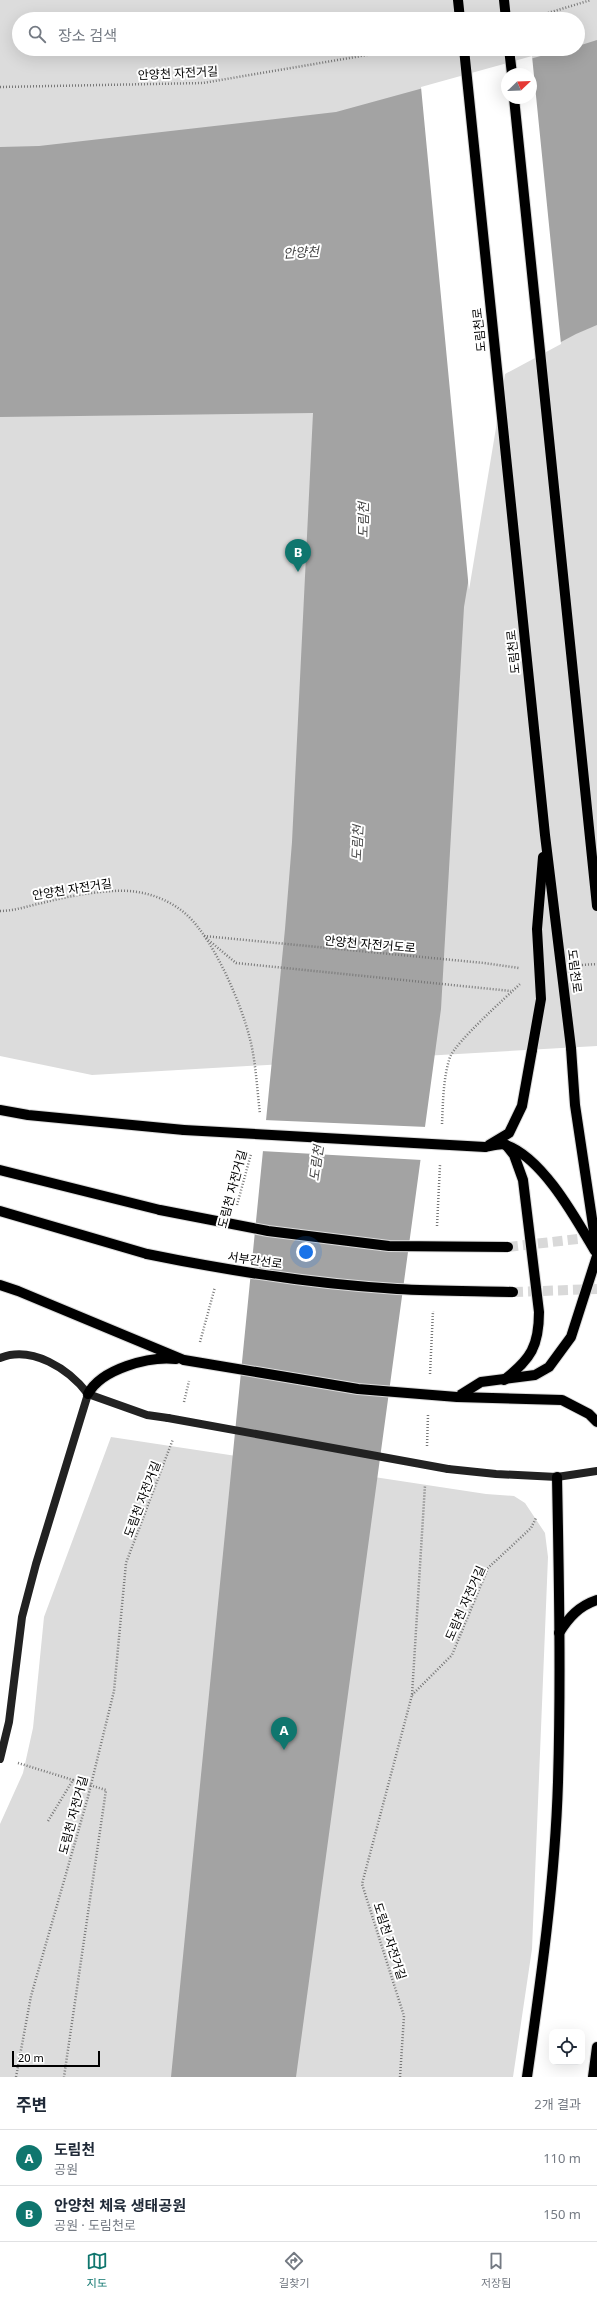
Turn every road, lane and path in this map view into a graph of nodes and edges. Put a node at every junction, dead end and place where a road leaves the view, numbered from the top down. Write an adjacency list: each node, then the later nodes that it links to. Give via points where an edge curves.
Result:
1 (458, 0): 4 (main road)
2 (504, 0): 5 (main road)
3 (591, 0): 6 (path)
4 (459, 12)
5 (505, 12)
6 (551, 12)
7 (361, 56): 11 (path, 안양천 자전거길, via 203,83)
8 (465, 56): 13 (main road, 도림천로, bridge)
9 (510, 56): 10 (main road)
10 (511, 68)
11 (0, 87)
12 (515, 104): 14 (main road, bridge)
13 (545, 835): 25 (main road, bridge, via 537,929 541,999 522,1106 509,1132); 32 (main road, 도림천로, bridge, via 571,1048 575,1105)
14 (597, 906)
15 (0, 911): 16 (path, 안양천 자전거길, via 62,898 114,891 142,892 187,915)
16 (204, 936): 17 (path, 안양천 자전거도로, via 252,943); 19 (path, via 236,963); 21 (path, via 223,969 250,1039)
17 (520, 968)
18 (523, 981): 19 (path)
19 (512, 991): 22 (path, via 470,1032 450,1056)
20 (0, 1110): 25 (main road, bridge, via 184,1130)
21 (261, 1116)
22 (442, 1125)
23 (506, 1145): 25 (main road); 32 (main road, via 532,1161 542,1172 570,1210); 42 (main road, via 514,1155 523,1180 539,1312 539,1331 534,1349 524,1365)
24 (252, 1147): 28 (path, 도림천 자전거길)
25 (485, 1147)
26 (441, 1157): 30 (path)
27 (0, 1170): 31 (main road, bridge, via 160,1210 268,1231 389,1246)
28 (236, 1207)
29 (0, 1211): 35 (main road, 서부간선로, bridge, via 147,1254 204,1266 282,1278 397,1289)
30 (437, 1228)
31 (508, 1247)
32 (597, 1254): 42 (main road, via 571,1337 560,1354 549,1367 535,1374)
33 (216, 1283): 37 (path)
34 (0, 1285): 39 (main road)
35 (513, 1292)
36 (433, 1308): 41 (path)
37 (199, 1344)
38 (0, 1358): 43 (street, via 19,1354 44,1361 71,1375)
39 (184, 1360): 43 (main road, via 149,1361 116,1370 98,1380); 44 (main road, bridge, via 358,1389)
40 (191, 1374): 45 (path)
41 (430, 1379)
42 (504, 1380): 44 (main road, via 481,1382)
43 (88, 1394): 51 (street, bridge, via 147,1415 448,1469); 57 (street, via 22,1617 9,1722)
44 (457, 1397): 47 (main road, via 562,1400 589,1414)
45 (183, 1404)
46 (428, 1411): 49 (path)
47 (597, 1422)
48 (175, 1434): 62 (path, 도림천 자전거길, via 126,1563 114,1691 88,1797 31,1996)
49 (426, 1451)
50 (597, 1471): 51 (street)
51 (557, 1477): 55 (main road)
52 (425, 1483): 56 (path, 도림천 자전거길)
53 (538, 1515): 56 (path, 도림천 자전거길, via 531,1528 488,1568 452,1655)
54 (597, 1600): 55 (main road, via 585,1604 569,1618)
55 (559, 1634): 65 (main road, via 557,1798 546,1944)
56 (412, 1695): 64 (path, 도림천 자전거길, via 362,1884 404,2016)
57 (0, 1759)
58 (22, 1763): 59 (path)
59 (73, 1780): 60 (path); 63 (path, via 106,1790)
60 (48, 1821)
61 (597, 2047): 66 (main road)
62 (16, 2077)
63 (64, 2077)
64 (400, 2077)
65 (527, 2077)
66 (593, 2077)

